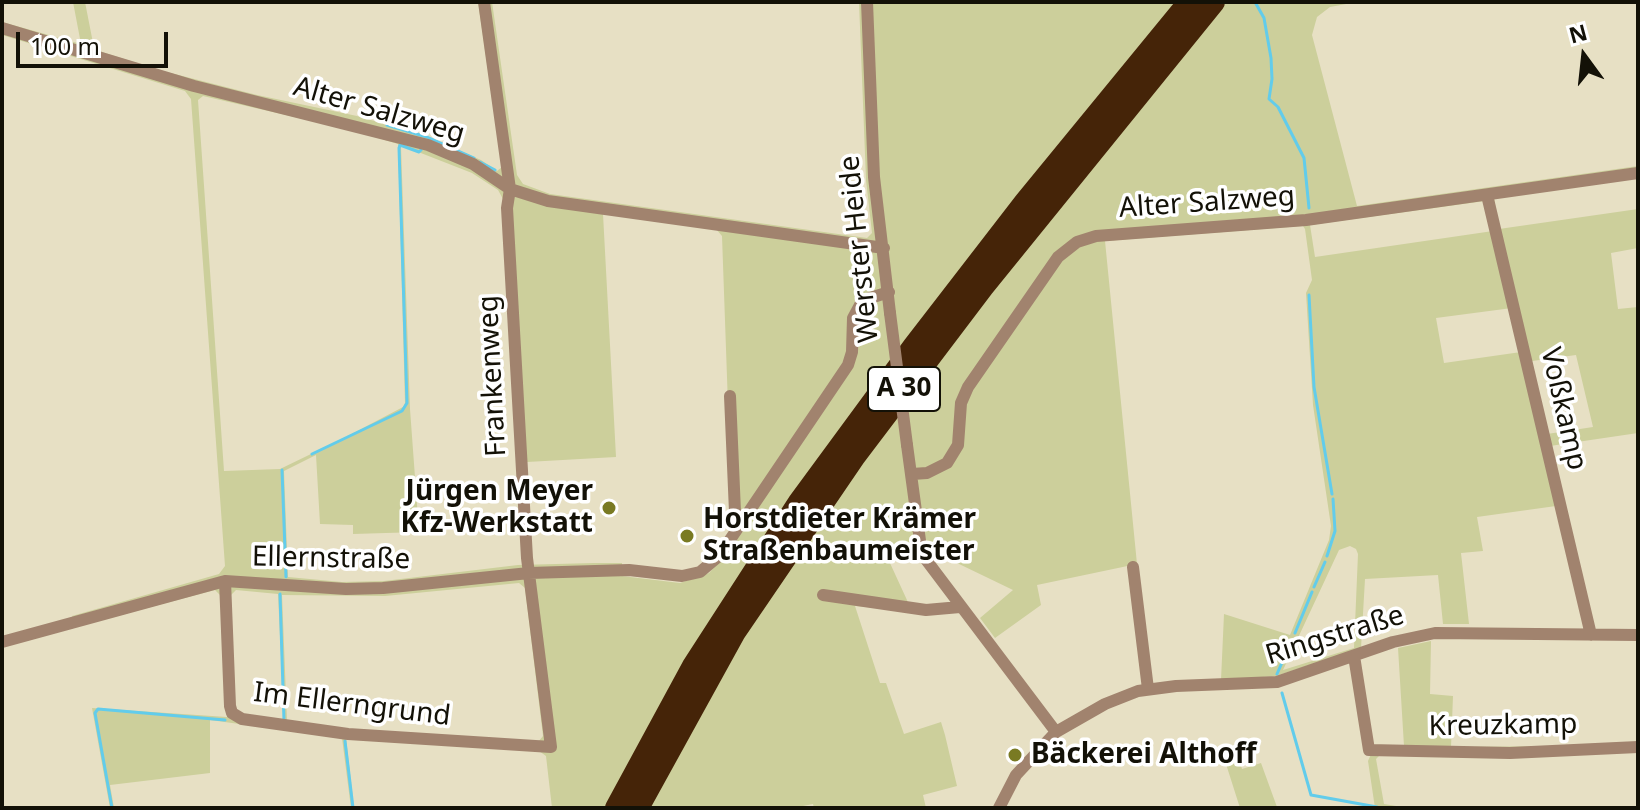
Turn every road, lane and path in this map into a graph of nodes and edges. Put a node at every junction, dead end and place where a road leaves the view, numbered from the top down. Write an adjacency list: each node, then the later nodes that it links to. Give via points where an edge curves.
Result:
1 (484, 2): 7 (street, Frankenweg)
2 (867, 2): 9 (street, Werster Heide, via 874,177)
3 (1189, 2): 27 (highway, A 30, via 1025,202 799,502 693,666)
4 (1214, 2): 28 (highway, A 30, via 992,275 855,456 735,632)
5 (2, 28): 7 (street, Alter Salzweg, via 194,86 428,145 473,164)
6 (1638, 173): 8 (street, Alter Salzweg)
7 (510, 189): 9 (street, Alter Salzweg, via 548,201); 15 (street, Frankenweg)
8 (1487, 195): 12 (street, Alter Salzweg, via 1306,220 1100,235 1077,242 1058,257 968,387 961,403 958,445 947,463); 19 (street, Voßkamp)
9 (884, 248): 10 (street, Werster Heide)
10 (889, 292): 12 (street, Werster Heide, bridge); 13 (street, Ellernstraße, via 860,305 853,318 848,365)
11 (730, 396): 13 (street, via 735,512)
12 (912, 474): 18 (street, Werster Heide, via 921,548)
13 (742, 521): 15 (street, Ellernstraße, via 719,556 692,576 629,570)
14 (1133, 567): 23 (street)
15 (529, 573): 16 (street, Ellernstraße, via 346,589); 25 (street, Frankenweg)
16 (225, 581): 21 (street, Ellernstraße); 25 (street, Im Ellerngrund, via 230,706 242,719 348,734)
17 (823, 595): 18 (street, via 926,610)
18 (960, 607): 24 (street, Werster Heide)
19 (1591, 635): 20 (street, Ringstraße); 22 (street, Ringstraße, via 1435,633)
20 (1638, 635)
21 (2, 642)
22 (1354, 656): 23 (street, Ringstraße, via 1277,682); 26 (street, Kreuzkamp, via 1369,750 1510,753)
23 (1148, 689): 24 (street, Ringstraße, via 1122,696)
24 (1056, 732): 29 (street, Ringstraße, via 1016,775)
25 (551, 747)
26 (1638, 747)
27 (616, 808)
28 (638, 808)
29 (999, 808)

